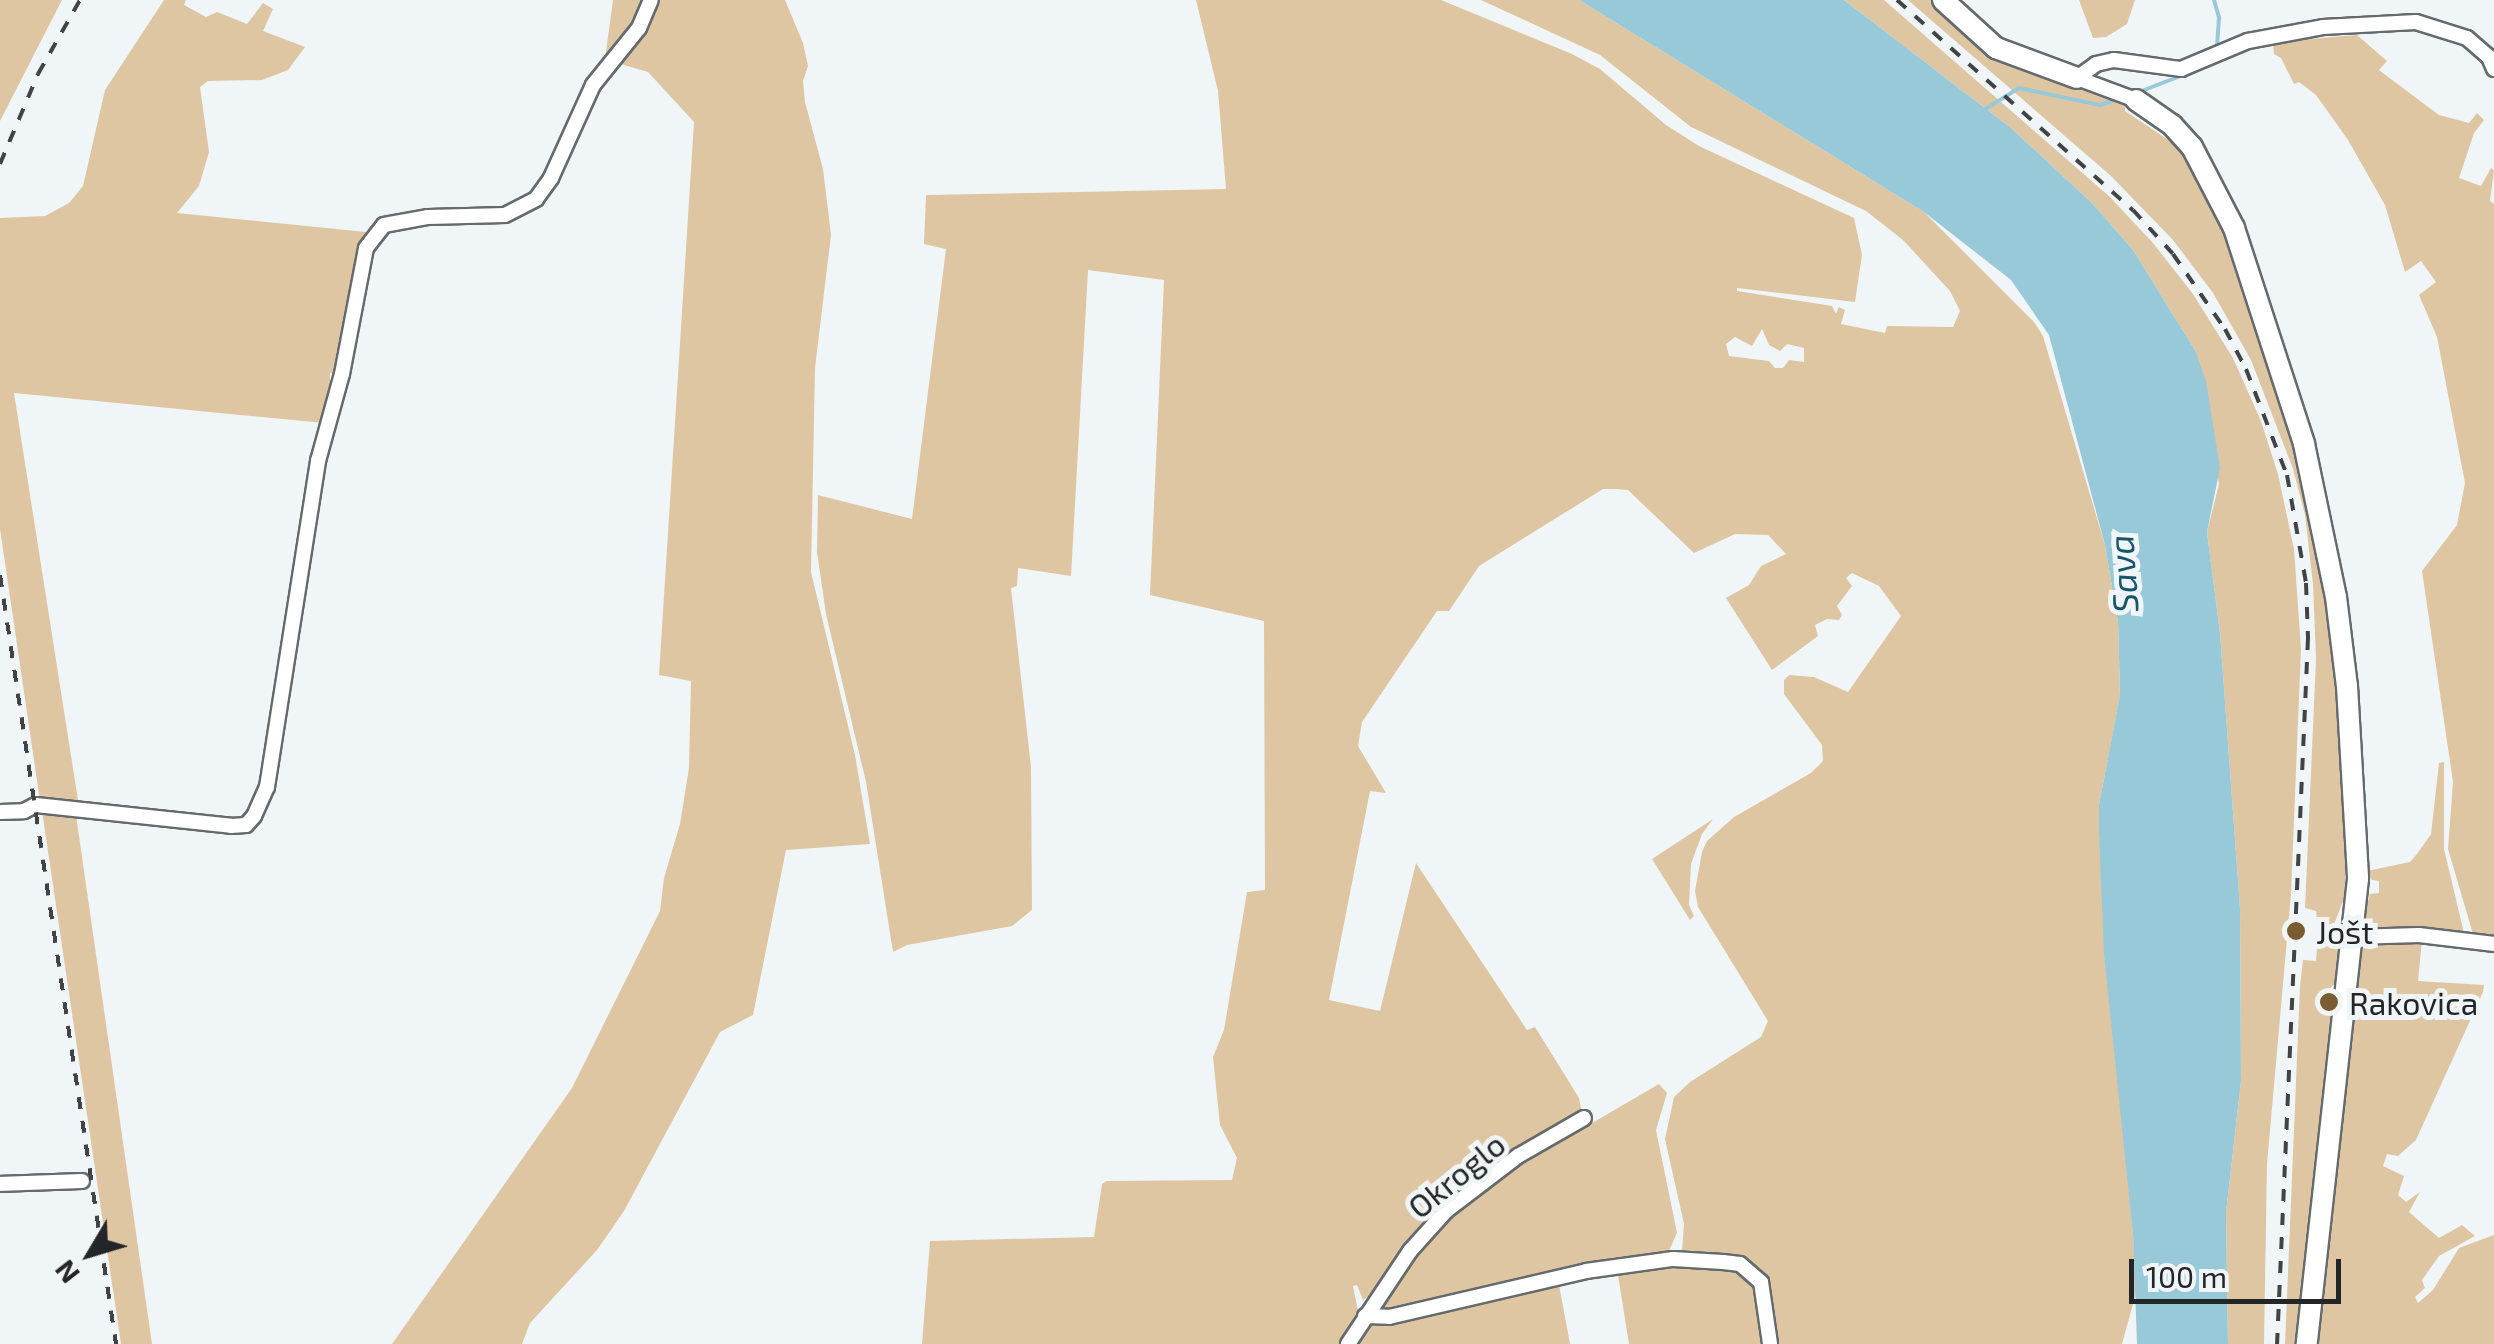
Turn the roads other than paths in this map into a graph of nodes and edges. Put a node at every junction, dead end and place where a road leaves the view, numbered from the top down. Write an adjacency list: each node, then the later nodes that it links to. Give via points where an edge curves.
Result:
1 (650, 0): 6 (street, via 639,28 592,86 536,199 505,215 384,224 366,248 318,461 267,787 254,816 246,825 231,826 36,806)
2 (1943, 0): 4 (street, via 1996,48)
3 (2494, 69): 4 (street, via 2468,38 2416,22 2323,27 2217,52 2181,70 2114,60)
4 (2077, 78): 5 (street)
5 (2128, 96): 7 (street, via 2185,139 2218,191 2304,444 2347,686 2358,880)
6 (0, 812)
7 (2353, 937): 8 (street, via 2420,935); 15 (street)
8 (2494, 944)
9 (1584, 1118): 12 (street, Okroglo, via 1518,1156 1446,1211)
10 (82, 1181): 11 (street)
11 (0, 1184)
12 (1366, 1316): 13 (street, Okroglo); 14 (street, via 1389,1318 1586,1271 1673,1258 1740,1264 1761,1282)
13 (1348, 1344)
14 (1770, 1344)
15 (2307, 1344)

